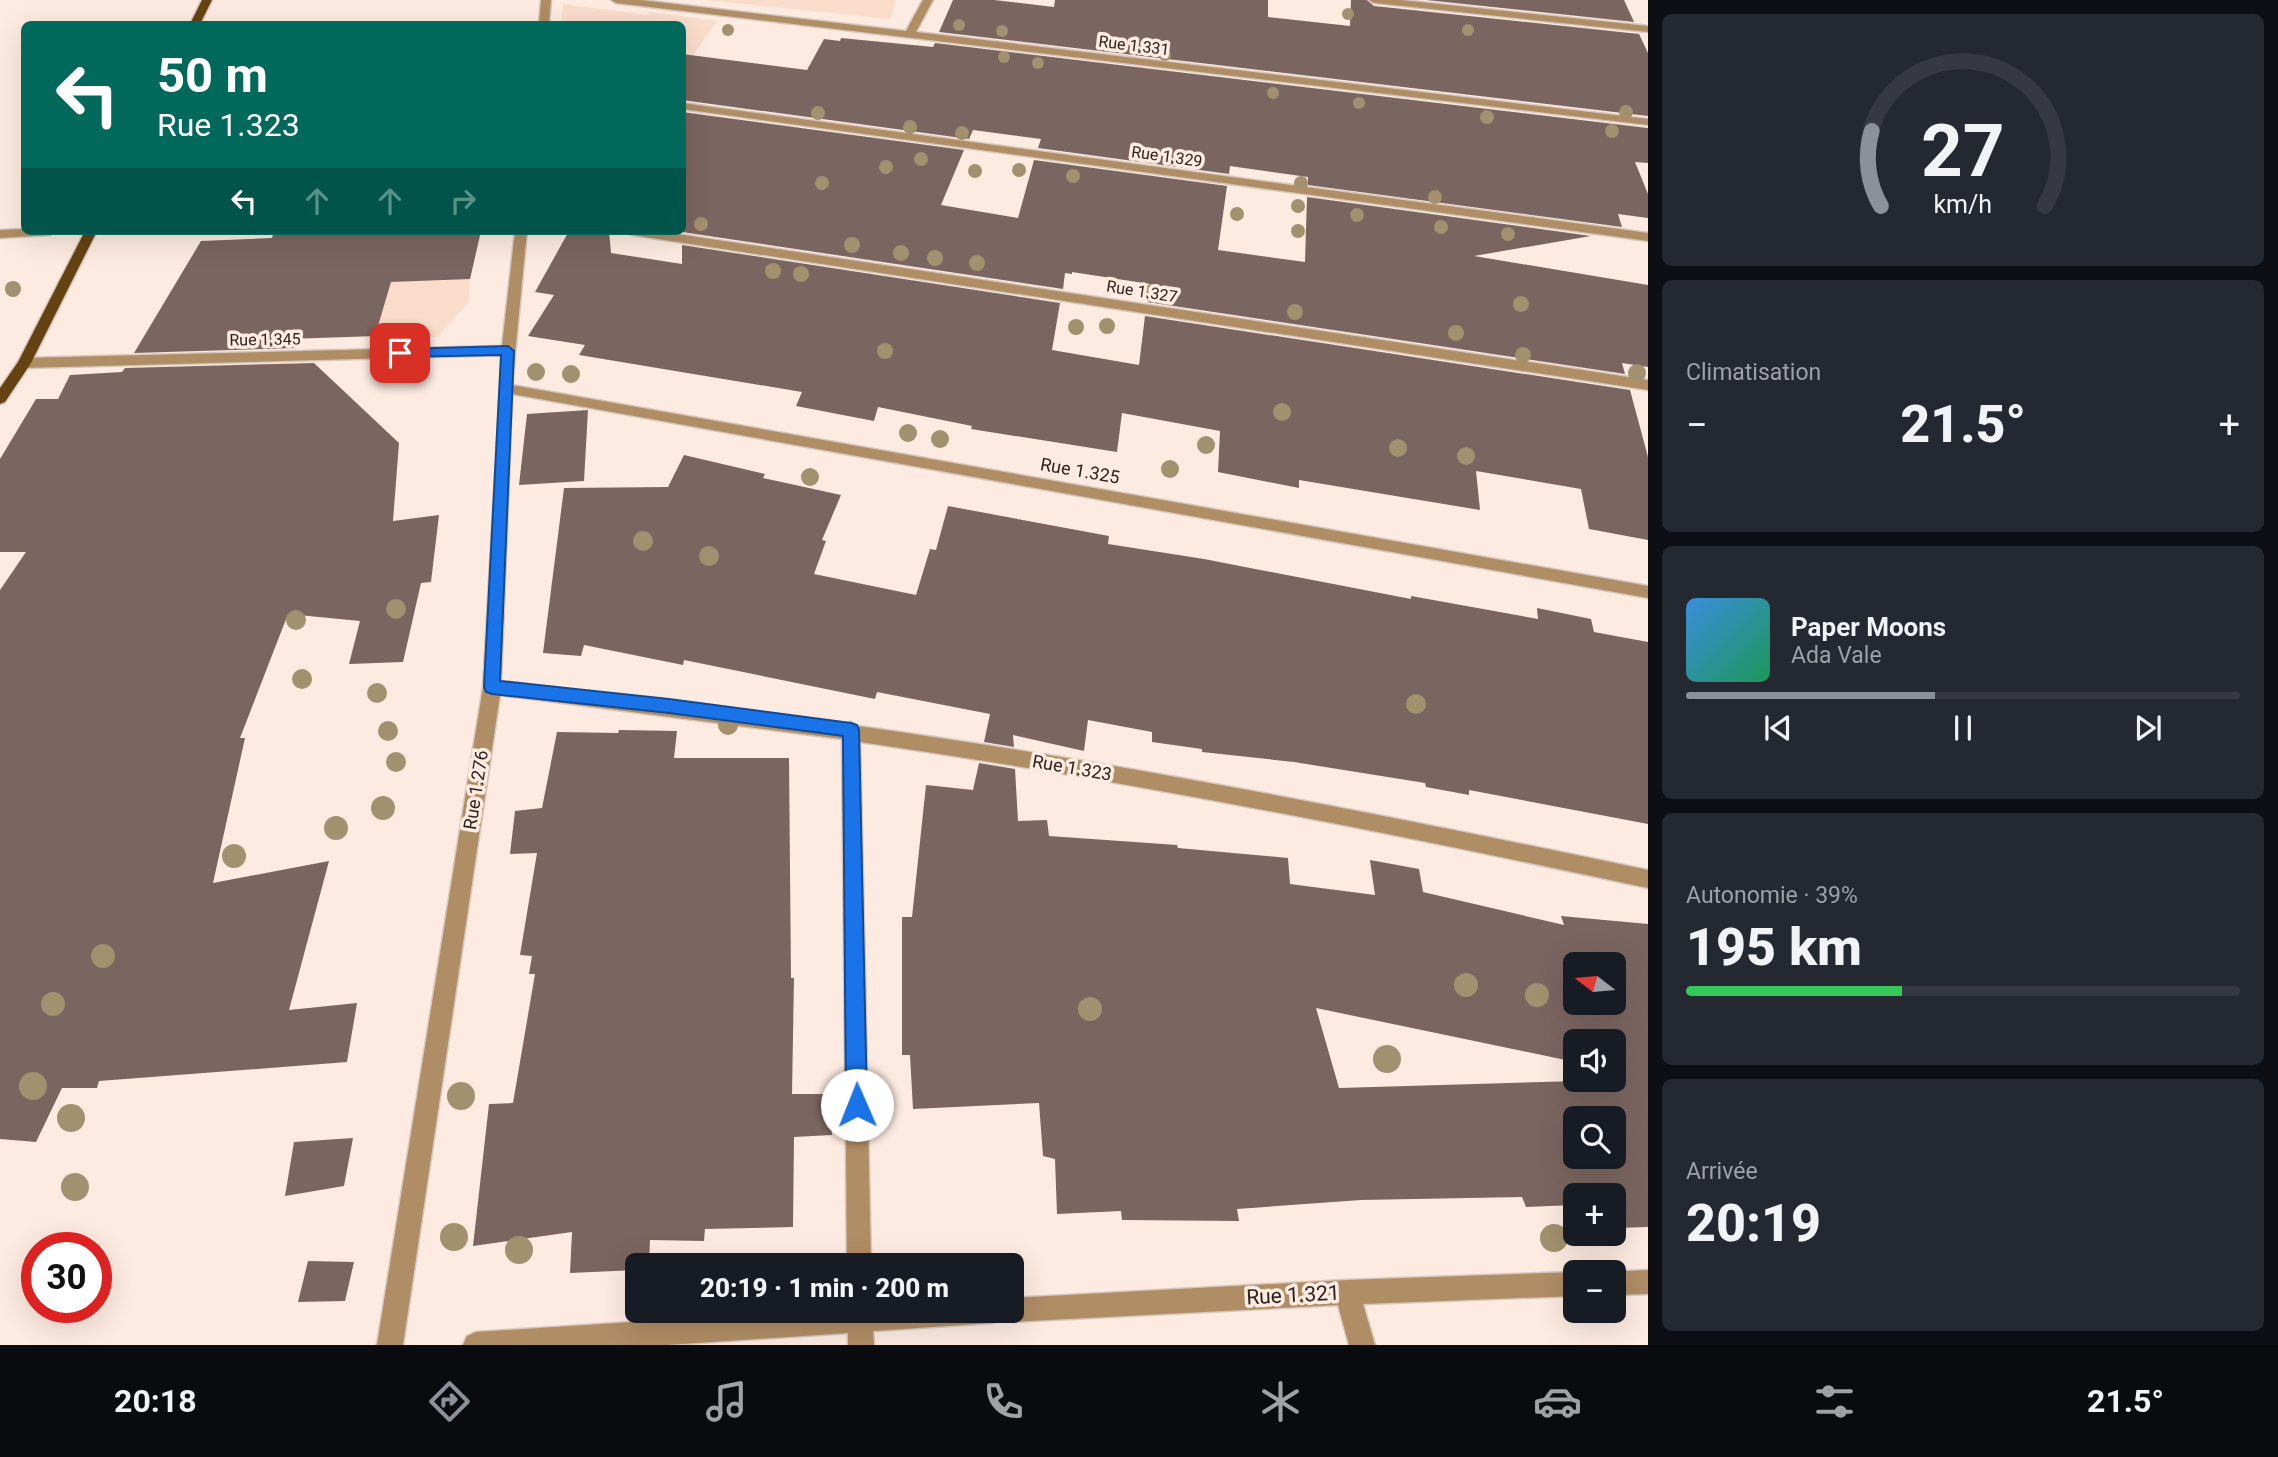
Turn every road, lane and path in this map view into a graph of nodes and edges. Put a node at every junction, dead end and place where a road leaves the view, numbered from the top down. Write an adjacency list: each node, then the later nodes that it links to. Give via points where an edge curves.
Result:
1 (208, 0): 6 (main road)
2 (546, 0): 7 (street)
3 (616, 0): 9 (street, Rue 1.331)
4 (928, 0): 9 (street)
5 (1374, 0): 8 (street)
6 (197, 21)
7 (544, 21)
8 (1648, 29)
9 (910, 34): 11 (street, Rue 1.331)
10 (686, 107): 17 (street, Rue 1.329)
11 (1648, 122)
12 (21, 233): 13 (street)
13 (0, 234)
14 (89, 235): 19 (main road)
15 (521, 235): 18 (street, Rue 1.276)
16 (658, 235): 20 (street, Rue 1.327)
17 (1648, 237)
18 (508, 351): 19 (street, Rue 1.345); 21 (street, Rue 1.276)
19 (24, 363): 22 (main road)
20 (1648, 385)
21 (505, 388): 23 (street, Rue 1.325); 24 (street, Rue 1.276)
22 (0, 399)
23 (1648, 592)
24 (492, 687): 25 (street, Rue 1.323); 35 (street, Rue 1.276)
25 (851, 730): 26 (street, Rue 1.323, via 1303,807); 27 (street)
26 (1648, 879)
27 (859, 1253)
28 (1648, 1282): 29 (street)
29 (1626, 1283)
30 (1563, 1284): 31 (street, Rue 1.321)
31 (1347, 1292): 32 (street, Rue 1.321); 38 (street)
32 (1024, 1309)
33 (749, 1323): 36 (street)
34 (860, 1323): 37 (street)
35 (390, 1345)
36 (476, 1345)
37 (861, 1345)
38 (1362, 1345)

